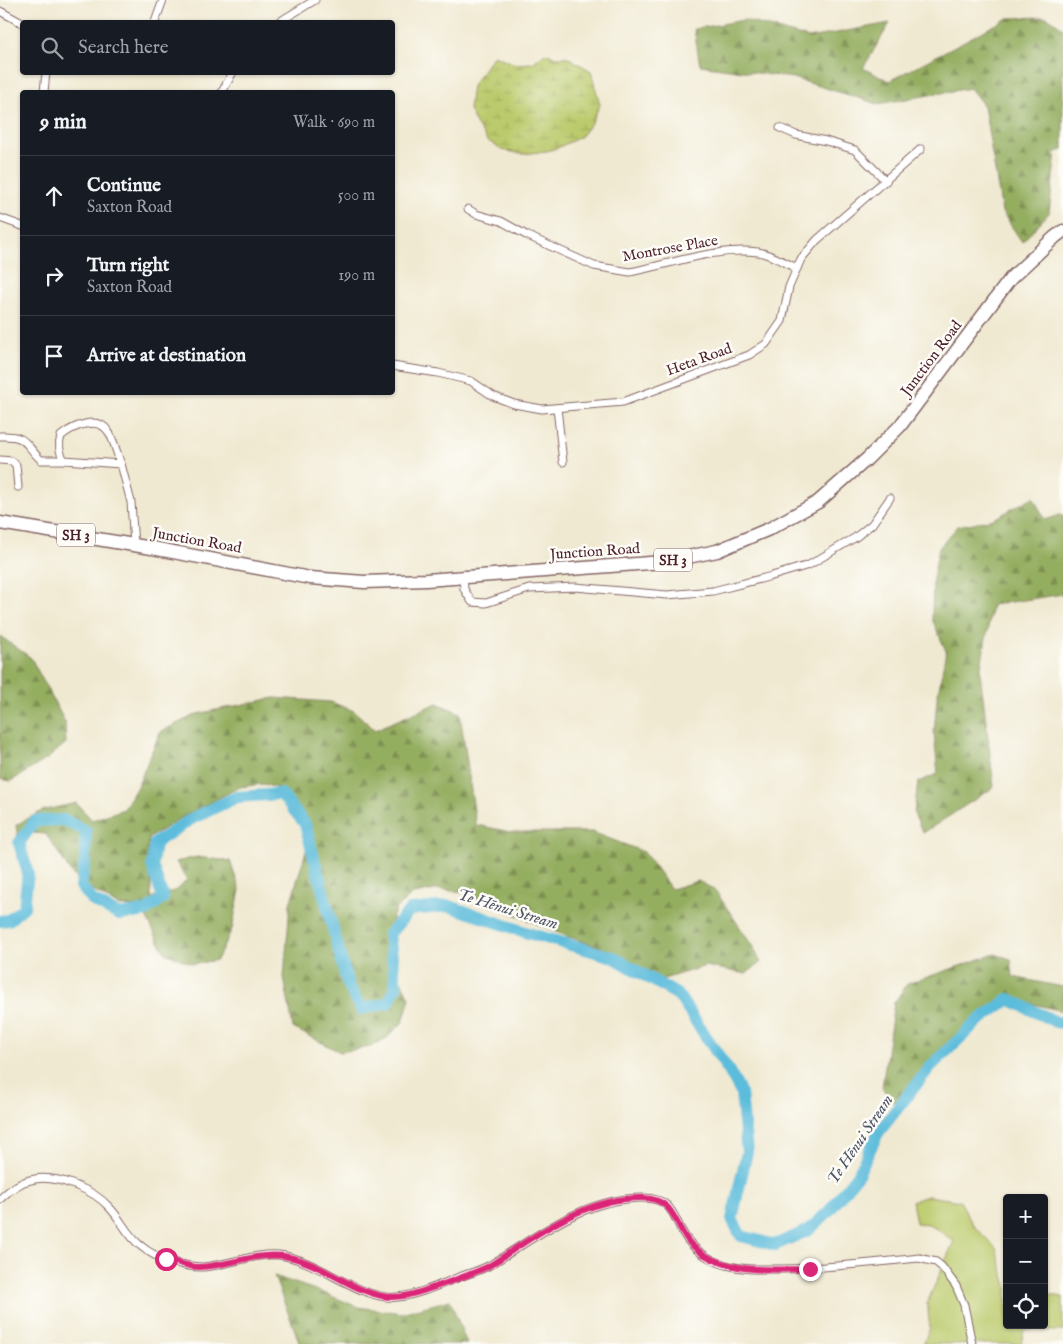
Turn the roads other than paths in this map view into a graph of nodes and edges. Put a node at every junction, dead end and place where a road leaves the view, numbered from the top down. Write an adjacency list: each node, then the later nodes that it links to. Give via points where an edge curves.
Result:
1 (163, 0): 4 (street)
2 (315, 0): 5 (street)
3 (0, 11): 6 (street)
4 (156, 20)
5 (282, 20)
6 (20, 21)
7 (46, 75): 9 (street)
8 (231, 75): 10 (street)
9 (44, 90)
10 (223, 90)
11 (780, 128): 13 (street, via 855,150)
12 (922, 149): 13 (street, Heta Road)
13 (886, 181): 18 (street, Heta Road, via 817,240)
14 (468, 209): 18 (street, Montrose Place, via 502,221 594,266 616,270 630,272 720,252 760,252)
15 (0, 218): 16 (street)
16 (20, 225)
17 (1063, 231): 30 (highway, Junction Road / SH 3, via 1011,278 900,426 818,502 770,529 717,551 663,562)
18 (797, 268): 20 (street, Heta Road, via 782,320 766,344 750,355 623,402)
19 (395, 366): 20 (street, Heta Road, via 471,381 493,396 514,404)
20 (556, 408): 24 (street)
21 (0, 436): 23 (street, via 23,439 42,460)
22 (0, 460): 26 (street, via 12,461 16,465)
23 (64, 460): 25 (street); 25 (street, via 59,443 61,436 78,425 100,425 108,430)
24 (563, 462)
25 (121, 464): 29 (street, via 131,502)
26 (18, 487)
27 (890, 498): 30 (street, via 872,524 809,565 713,591 668,595 575,587 528,589 486,603 472,602 464,588)
28 (0, 522): 29 (highway, Junction Road / SH 3)
29 (134, 545): 30 (highway, Junction Road / SH 3, via 310,578 364,582)
30 (464, 577)
31 (0, 1199): 32 (street, via 26,1181 42,1178 58,1181 97,1196 137,1243 166,1259 205,1266 279,1255 302,1260 370,1293 397,1297 422,1292 487,1266 574,1214 613,1201 644,1198 663,1202 673,1213 689,1243 724,1265 801,1269 919,1258 936,1262 956,1286 964,1305)
32 (972, 1344)

